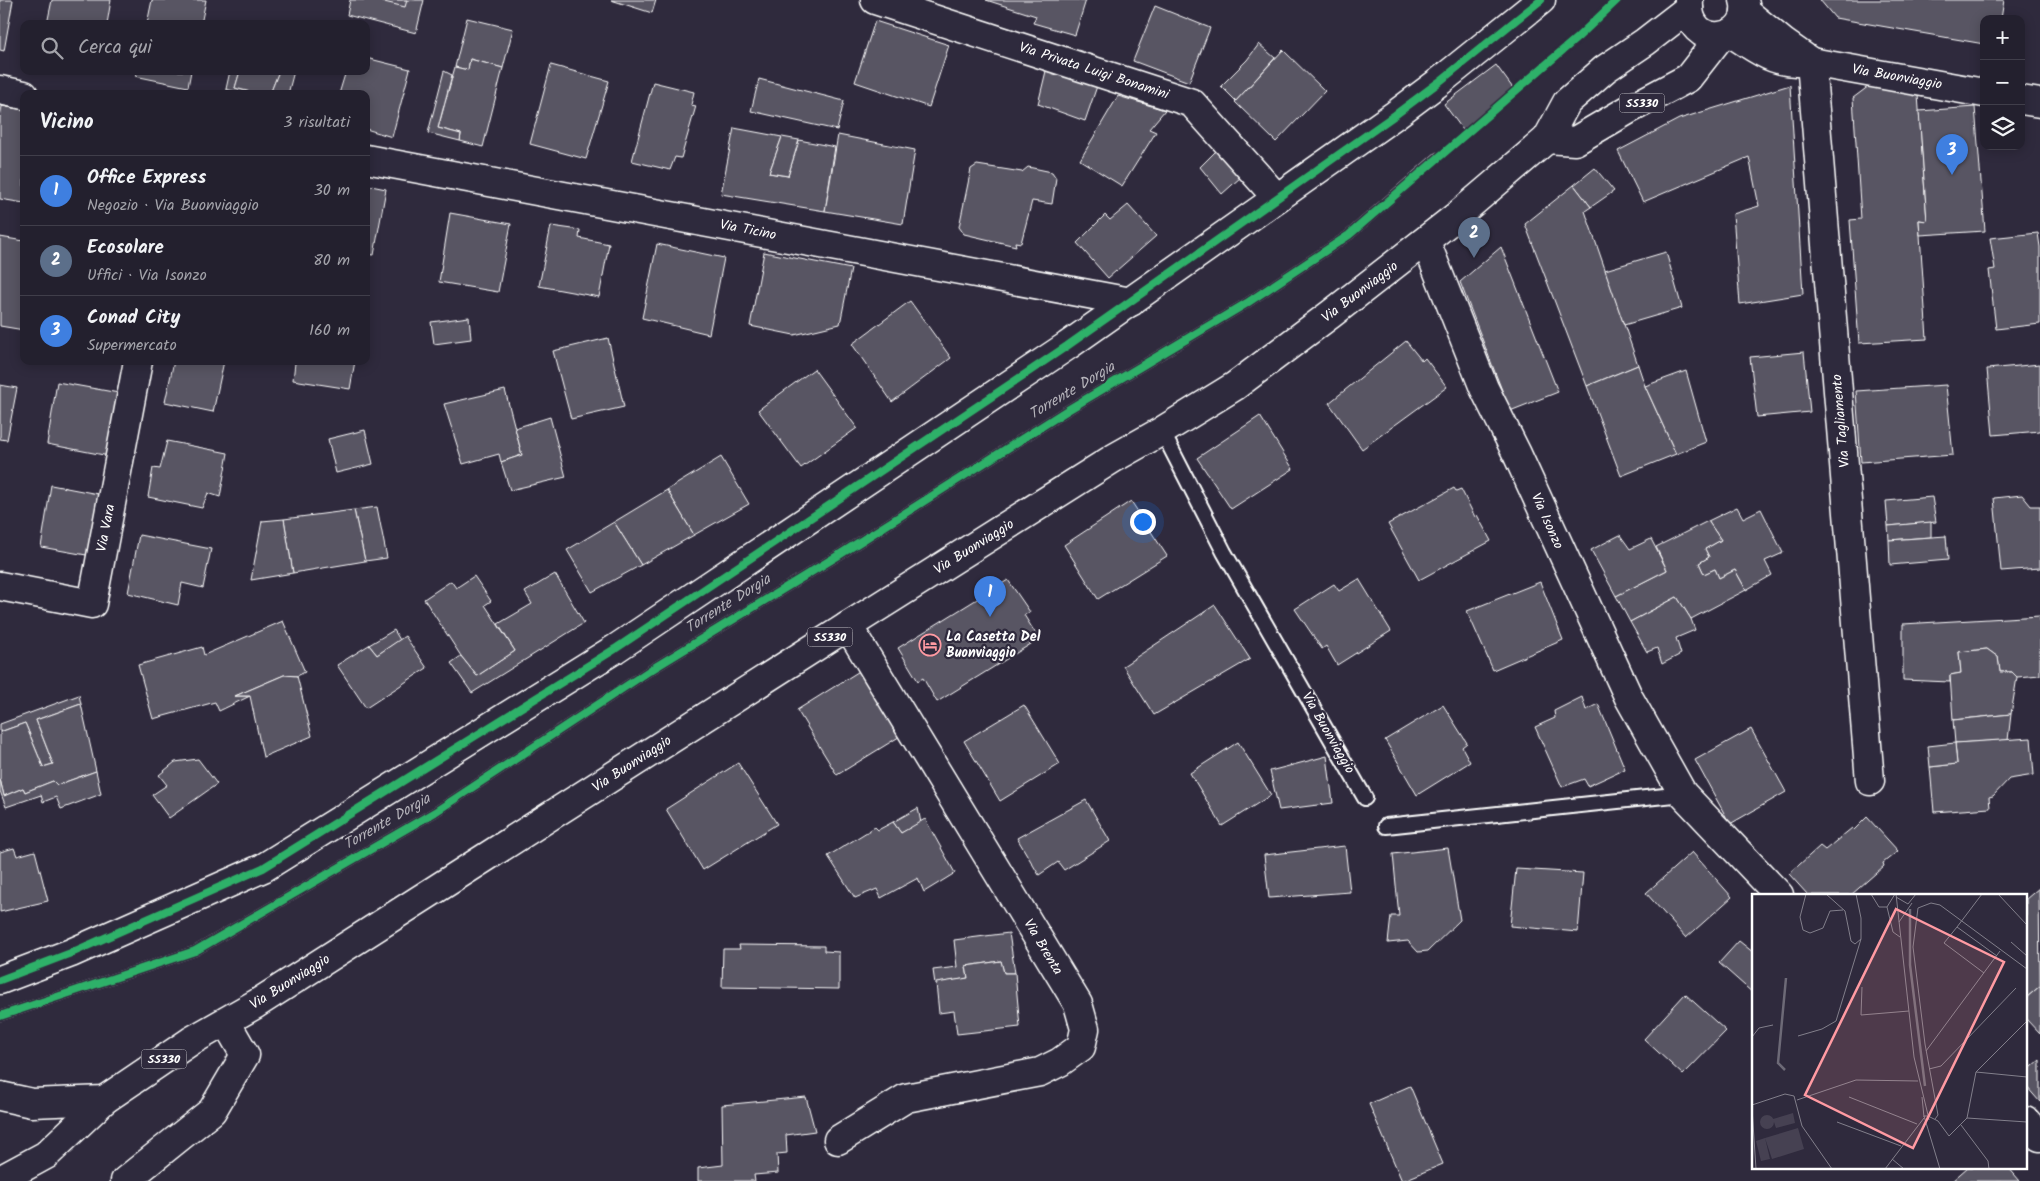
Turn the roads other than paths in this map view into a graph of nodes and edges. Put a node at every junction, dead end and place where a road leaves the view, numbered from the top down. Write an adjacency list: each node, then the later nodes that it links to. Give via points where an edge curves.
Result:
1 (875, 0): 13 (street, Via Privata Luigi Bonamini, via 1192,103)
2 (1542, 0): 13 (street, via 1439,82)
3 (1689, 2): 4 (street, SS330, via 1689,15 1696,28 1709,36); 11 (street, Via Buonviaggio / SS330, via 1646,42 1605,69 1567,102)
4 (1739, 14): 5 (street, Via Buonviaggio, via 1773,59); 11 (street, SS330, via 1688,78 1575,142)
5 (1811, 62): 7 (street, Via Buonviaggio); 20 (street, Via Tagliamento)
6 (0, 90): 8 (street)
7 (1980, 92)
8 (20, 94)
9 (2025, 101): 10 (street)
10 (2040, 103)
11 (1547, 139): 14 (street, Via Buonviaggio / SS330)
12 (370, 160): 15 (street, Via Ticino)
13 (1277, 198): 15 (street)
14 (1426, 242): 17 (street, Via Buonviaggio / SS330, via 1234,386); 21 (street, Via Isonzo, via 1484,388 1629,698)
15 (1131, 302): 25 (street, via 615,649 263,868 71,953)
16 (137, 365): 18 (street, Via Vara, via 92,604)
17 (1162, 431): 19 (street, Via Buonviaggio / SS330); 22 (lane, Via Buonviaggio, via 1224,552)
18 (0, 586)
19 (848, 626): 26 (street, Via Buonviaggio / SS330); 31 (street, Via Brenta, via 1078,1004 1086,1029 1081,1047 1040,1072 906,1098)
20 (1870, 781)
21 (1683, 794): 23 (lane); 24 (street, Via Isonzo)
22 (1365, 798)
23 (1386, 826)
24 (1778, 894)
25 (0, 980)
26 (226, 1022): 28 (street, Via Buonviaggio / SS330, via 191,1041); 33 (street, via 245,1055 212,1111)
27 (0, 1096): 28 (street, via 32,1103)
28 (104, 1100): 32 (street, Via Buonviaggio / SS330, via 46,1155)
29 (2028, 1123): 30 (street)
30 (2040, 1137)
31 (838, 1140)
32 (0, 1180)
33 (125, 1181)

